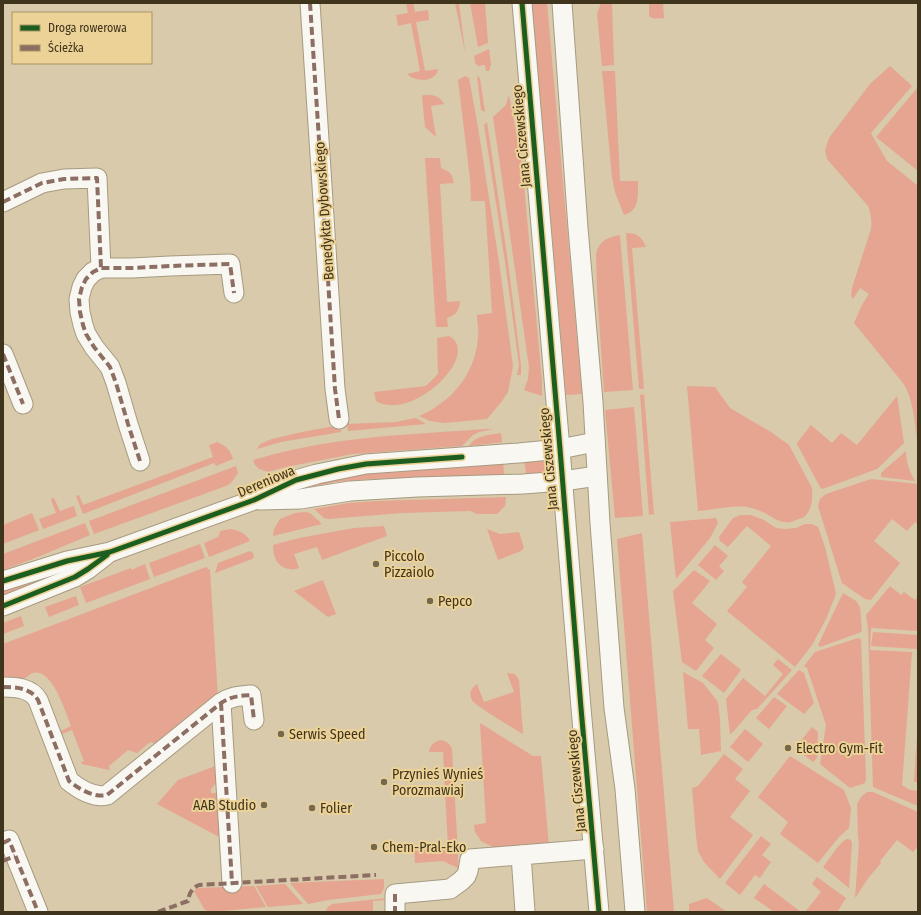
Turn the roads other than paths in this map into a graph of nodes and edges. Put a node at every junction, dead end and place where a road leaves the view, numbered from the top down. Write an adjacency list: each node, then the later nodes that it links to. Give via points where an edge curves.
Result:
1 (310, 3): 9 (street, Benedykta Dybowskiego)
2 (522, 3): 11 (street, Jana Ciszewskiego)
3 (562, 3): 10 (street)
4 (3, 202): 5 (street, via 42,184 64,179 97,178)
5 (102, 268): 6 (street, via 230,264); 12 (street, via 93,272 82,287 79,299 80,318 86,334 110,367)
6 (234, 294)
7 (3, 354): 8 (street)
8 (23, 404)
9 (339, 419)
10 (595, 442): 11 (street, Dereniowa); 13 (street)
11 (560, 449): 14 (street, Jana Ciszewskiego); 15 (street, Dereniowa, via 366,464 296,480)
12 (140, 461)
13 (597, 476): 14 (street, Dereniowa); 30 (street, via 614,708 625,789)
14 (563, 481): 15 (street, Dereniowa, via 350,491 300,499); 22 (street, Jana Ciszewskiego)
15 (254, 500): 16 (street, Dereniowa)
16 (110, 552): 17 (street, Dereniowa, via 67,561); 18 (street, Dereniowa, via 75,577)
17 (3, 581)
18 (3, 606)
19 (3, 687): 20 (street, via 29,691 35,695 70,780 80,789 101,797 107,796)
20 (221, 703): 21 (street, via 235,696 251,696); 25 (street)
21 (254, 720)
22 (594, 849): 24 (street); 29 (street, Jana Ciszewskiego)
23 (7, 853): 27 (street)
24 (521, 855): 26 (street, via 470,859 466,876 450,889); 28 (street)
25 (232, 883)
26 (395, 903)
27 (38, 912)
28 (525, 912)
29 (599, 912)
30 (635, 912)

